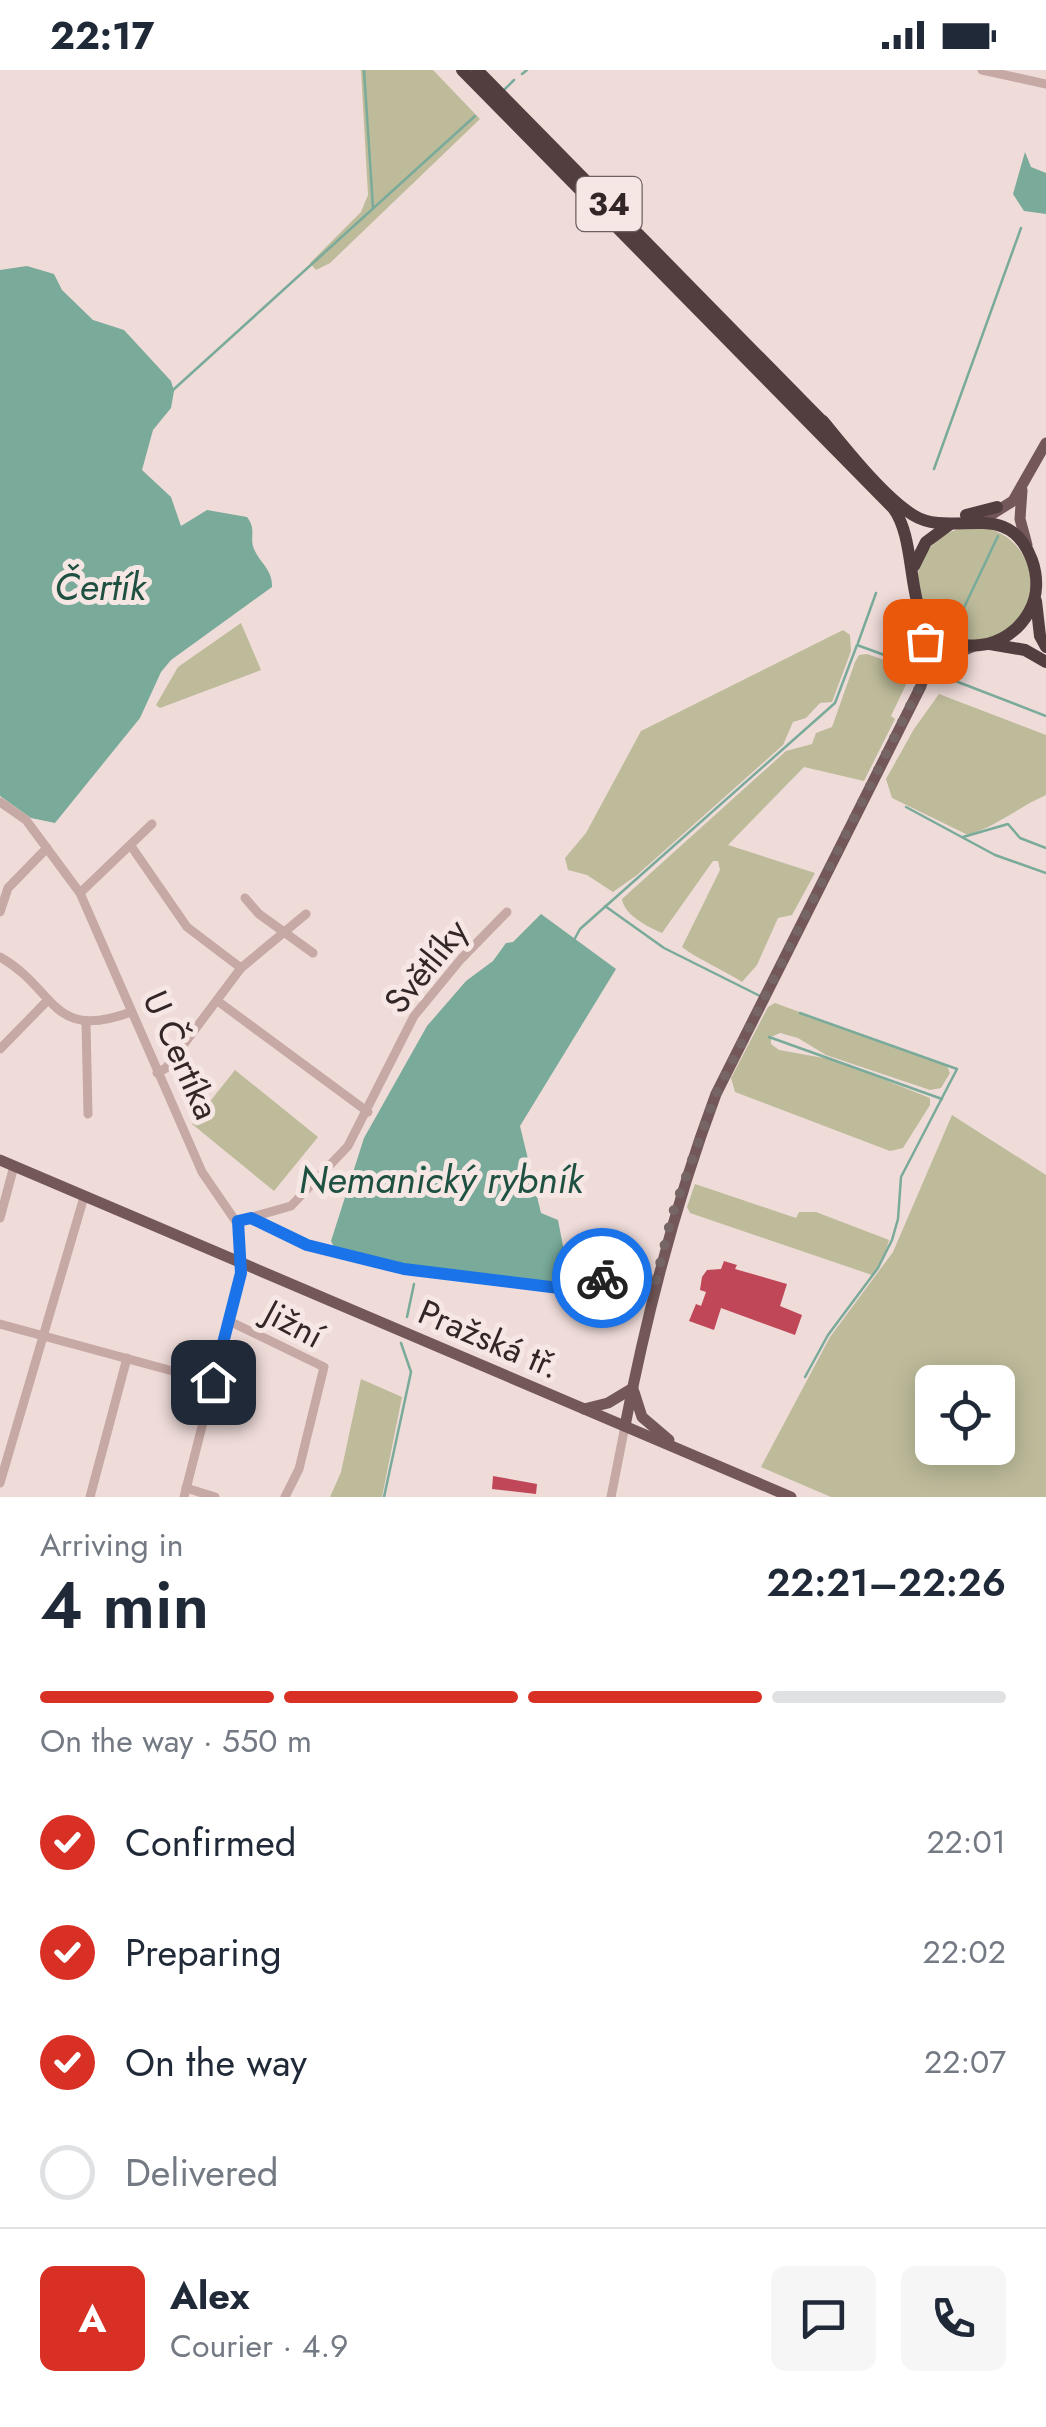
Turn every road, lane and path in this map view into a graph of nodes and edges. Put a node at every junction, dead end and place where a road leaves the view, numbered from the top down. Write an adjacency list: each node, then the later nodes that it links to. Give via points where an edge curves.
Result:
1 (462, 70): 5 (highway, 34)
2 (478, 70): 5 (highway, 34)
3 (982, 70): 4 (street)
4 (1046, 84)
5 (486, 87): 6 (highway, 34)
6 (513, 114): 7 (highway, 34); 15 (highway, 34, via 893,508 908,534)
7 (823, 421): 11 (highway, via 920,512 950,517); 13 (highway, via 909,512)
8 (1046, 443): 9 (main road)
9 (1036, 462): 10 (main road); 11 (main road)
10 (1024, 486): 12 (main road, via 1006,508); 14 (main road, via 1020,519)
11 (997, 507)
12 (981, 521): 13 (highway); 14 (highway, via 1008,530)
13 (955, 523): 15 (highway, via 926,542)
14 (1030, 554): 16 (highway)
15 (912, 573): 17 (highway, 34)
16 (1036, 593): 18 (highway, via 1022,623); 19 (highway)
17 (919, 613): 18 (highway, via 942,637); 21 (main road, via 928,659)
18 (981, 645): 20 (highway, via 1025,650); 21 (main road, via 940,661)
19 (1046, 648)
20 (1046, 662)
21 (920, 686): 50 (main road, via 716,1094)
22 (0, 802): 25 (street, U Čertíka, via 26,820)
23 (152, 824): 24 (street)
24 (131, 846): 26 (street); 34 (street, via 187,927)
25 (46, 848): 26 (street, U Čertíka); 28 (street, via 8,888)
26 (80, 893): 37 (street, U Čertíka)
27 (245, 898): 31 (street)
28 (0, 912)
29 (507, 912): 41 (street, Světlíky, via 414,1016)
30 (306, 914): 31 (street)
31 (284, 932): 32 (street); 34 (street)
32 (313, 954)
33 (0, 957): 35 (street)
34 (241, 968): 36 (street)
35 (48, 1000): 38 (street); 39 (street)
36 (219, 1002): 40 (street); 41 (street)
37 (131, 1012): 38 (street); 40 (street, U Čertíka)
38 (86, 1023): 42 (street)
39 (0, 1049)
40 (157, 1073): 48 (street, U Čertíka, via 202,1172)
41 (368, 1112): 47 (street, via 348,1146 292,1206)
42 (88, 1114)
43 (0, 1160): 44 (main road, Pražská tř.)
44 (14, 1166): 45 (main road, Pražská tř.); 46 (street)
45 (84, 1197): 49 (main road, Pražská tř.); 53 (street)
46 (0, 1218)
47 (251, 1218): 48 (street); 50 (street, via 307,1245 404,1269 567,1289 597,1278)
48 (238, 1221): 49 (street)
49 (240, 1264): 51 (street); 57 (main road, Pražská tř.)
50 (656, 1280): 56 (main road)
51 (229, 1321): 55 (street); 64 (street, Jižní, via 324,1366)
52 (0, 1324): 53 (street)
53 (44, 1336): 54 (street); 60 (street)
54 (127, 1358): 55 (street); 62 (street)
55 (213, 1382): 61 (street)
56 (632, 1388): 57 (main road); 58 (main road); 59 (main road, via 642,1417)
57 (584, 1409): 58 (main road, Pražská tř.)
58 (625, 1426): 59 (main road, Pražská tř.); 65 (street)
59 (684, 1451): 66 (main road, Pražská tř.)
60 (0, 1484)
61 (185, 1493): 63 (street)
62 (90, 1497)
63 (214, 1497)
64 (286, 1497)
65 (611, 1497)
66 (791, 1497)

